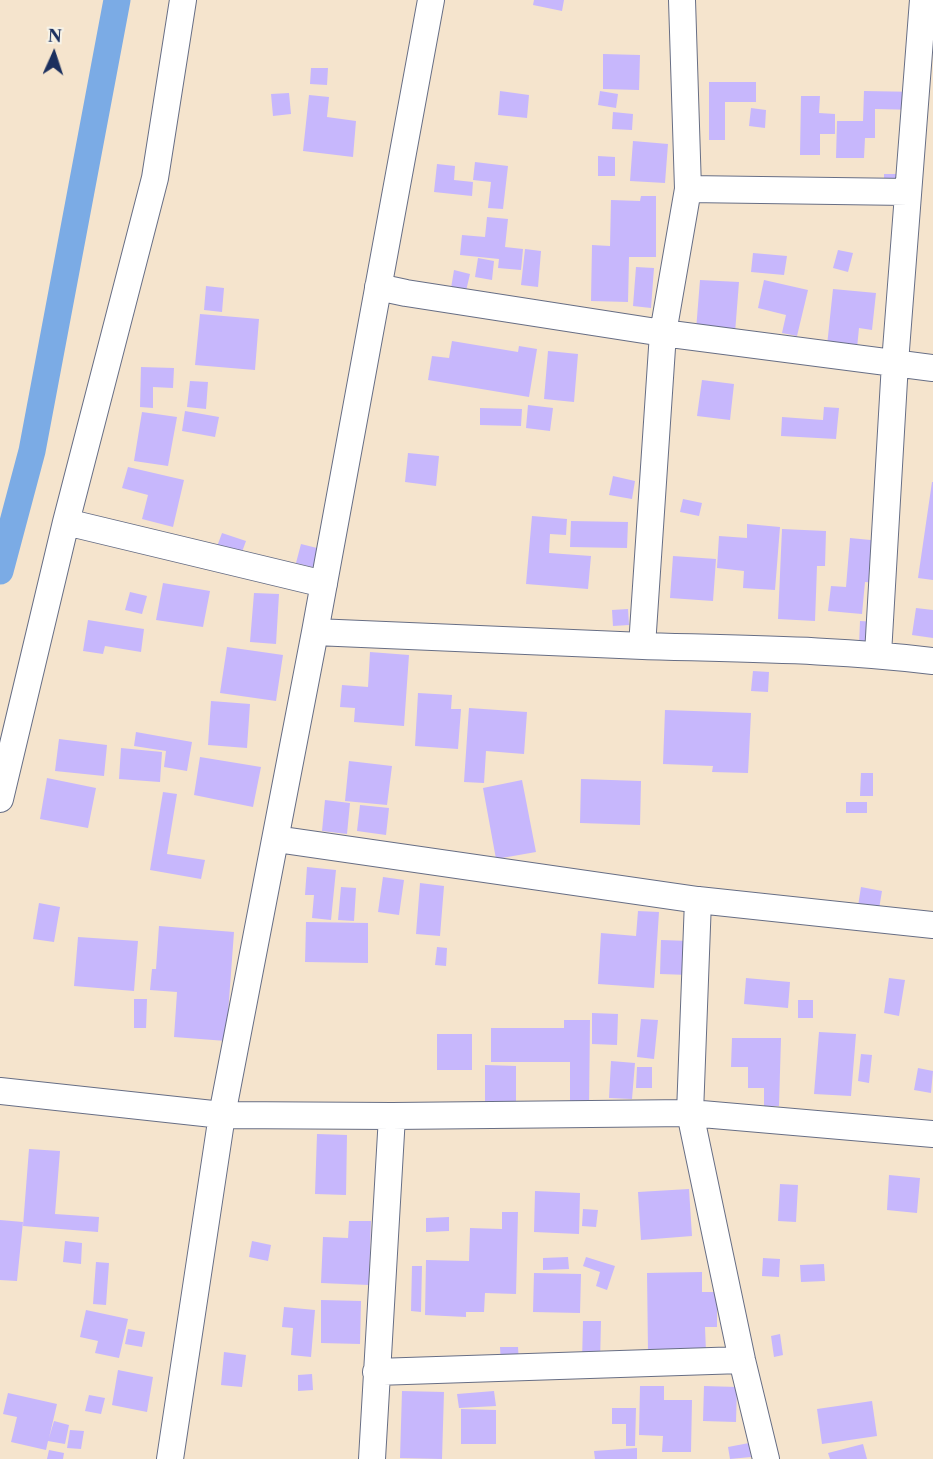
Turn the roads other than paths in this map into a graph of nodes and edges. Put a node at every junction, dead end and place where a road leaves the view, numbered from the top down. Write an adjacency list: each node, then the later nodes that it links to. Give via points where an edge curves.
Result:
1 (183, 0): 11 (street, via 155,178)
2 (431, 0): 7 (street)
3 (682, 0): 5 (street)
4 (923, 0): 6 (street)
5 (688, 189): 6 (street); 8 (street)
6 (909, 192): 9 (street)
7 (378, 287): 8 (street); 12 (street)
8 (663, 333): 9 (street); 14 (street)
9 (895, 363): 10 (street); 15 (street)
10 (933, 369)
11 (66, 522): 12 (street); 17 (street)
12 (324, 584): 13 (street)
13 (315, 632): 14 (street); 18 (street)
14 (642, 645): 15 (street)
15 (878, 654): 16 (street)
16 (933, 661)
17 (0, 799)
18 (276, 839): 19 (street); 23 (street)
19 (698, 900): 20 (street); 22 (street)
20 (933, 925)
21 (0, 1091): 23 (street)
22 (690, 1113): 24 (street); 25 (street); 26 (street)
23 (222, 1115): 24 (street); 28 (street)
24 (392, 1116): 27 (street)
25 (933, 1134)
26 (742, 1360): 27 (street); 30 (street)
27 (376, 1372): 29 (street)
28 (170, 1459)
29 (372, 1459)
30 (766, 1459)

